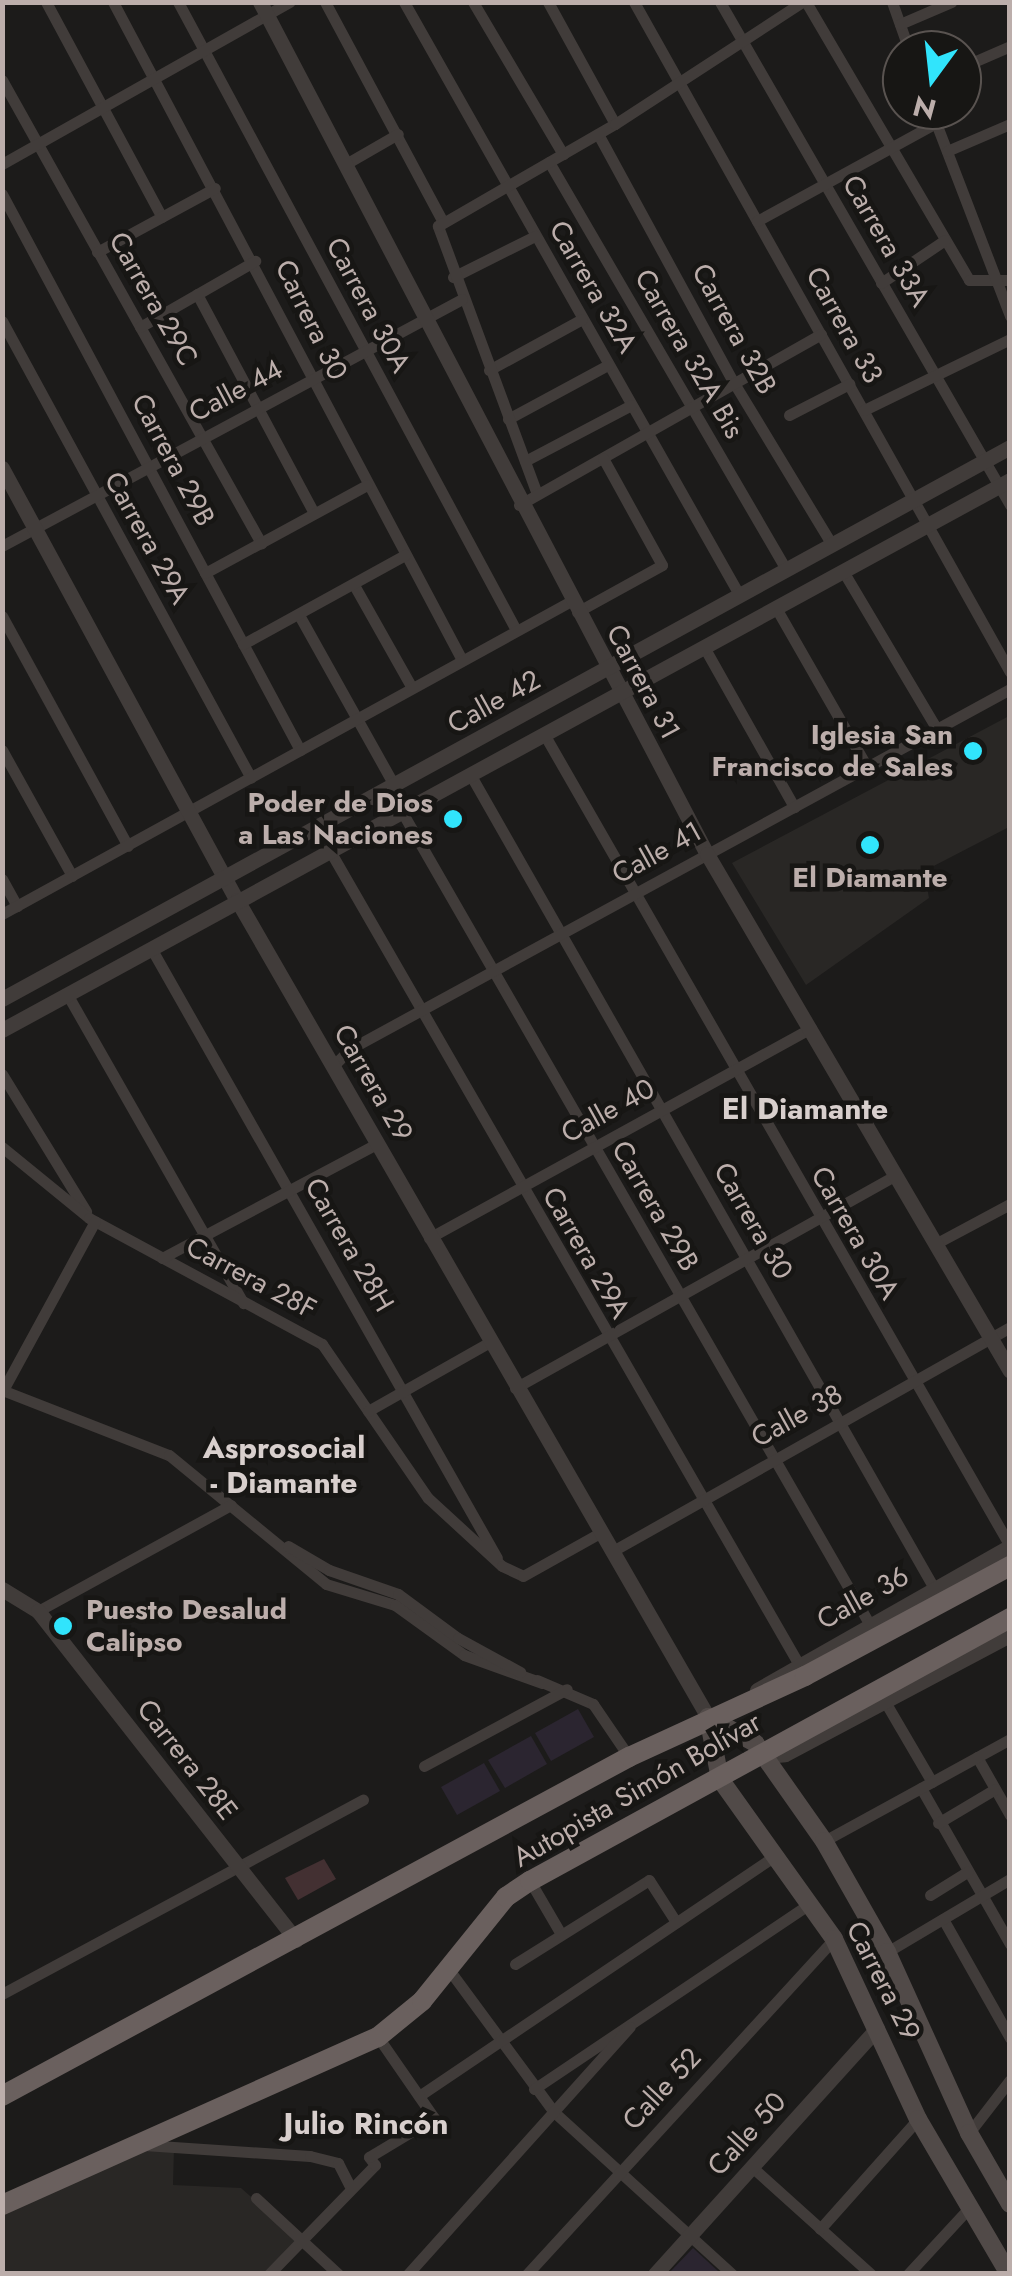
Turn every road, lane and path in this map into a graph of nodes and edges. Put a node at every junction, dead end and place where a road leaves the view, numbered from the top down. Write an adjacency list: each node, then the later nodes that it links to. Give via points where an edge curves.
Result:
1 (46, 2): 25 (street)
2 (113, 2): 23 (street, Carrera 30)
3 (178, 2): 20 (street, Carrera 30A)
4 (260, 2): 15 (street, Carrera 31)
5 (290, 2): 15 (street)
6 (325, 2): 30 (street)
7 (404, 2): 40 (street, Carrera 32A)
8 (473, 2): 35 (street)
9 (548, 2): 26 (street)
10 (634, 2): 24 (street, Carrera 33)
11 (720, 2): 18 (street, Carrera 33A)
12 (804, 2): 18 (street); 33 (street)
13 (892, 2): 16 (street)
14 (951, 2): 16 (street)
15 (268, 19): 20 (street); 38 (street, Carrera 31)
16 (900, 24): 17 (street)
17 (902, 30)
18 (741, 40): 24 (street); 39 (street, Carrera 33A)
19 (1010, 46): 21 (street)
20 (206, 53): 23 (street); 62 (street, Carrera 30A)
21 (982, 59)
22 (2, 80): 32 (street, Carrera 29C)
23 (156, 80): 25 (street); 41 (street, Carrera 30)
24 (680, 83): 26 (street); 44 (street, Carrera 33)
25 (104, 109): 32 (street); 43 (street)
26 (615, 124): 31 (street)
27 (1010, 124): 34 (street)
28 (915, 130): 33 (street)
29 (939, 130): 34 (street)
30 (398, 134): 38 (street); 45 (street)
31 (598, 134): 35 (street); 67 (street, Carrera 32B)
32 (38, 145): 37 (street); 48 (street, Carrera 29C)
33 (891, 148): 39 (street); 47 (street)
34 (947, 151): 52 (street)
35 (563, 154): 36 (street)
36 (550, 162): 40 (street); 71 (street, Carrera 32A Bis)
37 (2, 164)
38 (344, 165): 56 (street, Carrera 31)
39 (824, 184): 44 (street); 51 (street, Carrera 33A)
40 (506, 186): 45 (street); 46 (street, Carrera 32A)
41 (215, 188): 43 (street); 49 (street, Carrera 30)
42 (2, 194): 82 (street, Carrera 29B)
43 (162, 217): 48 (street)
44 (757, 221): 60 (street, Carrera 33)
45 (440, 226): 50 (street)
46 (534, 236): 50 (street); 57 (street, Carrera 32A)
47 (945, 240): 51 (street); 52 (street, via 969,280)
48 (97, 252): 59 (street, Carrera 29C)
49 (255, 261): 53 (street); 66 (street, Carrera 30)
50 (453, 276): 54 (street)
51 (881, 282): 65 (street, Carrera 33A)
52 (1003, 282): 55 (street)
53 (196, 294): 59 (street); 70 (street)
54 (462, 299): 56 (street, Calle 44); 64 (street)
55 (1010, 316)
56 (423, 319): 62 (street, Calle 44); 88 (street, Carrera 31)
57 (582, 320): 63 (street, Carrera 32A); 64 (street)
58 (2, 321): 86 (street, Carrera 29A)
59 (140, 327): 76 (street, Carrera 29C)
60 (821, 334): 67 (street); 68 (street, Carrera 33)
61 (1010, 340): 65 (street)
62 (363, 351): 66 (street, Calle 44); 106 (street, Carrera 30A)
63 (608, 364): 69 (street, Carrera 32A); 74 (street)
64 (489, 370): 74 (street)
65 (935, 375): 72 (street); 80 (street, Carrera 33A)
66 (311, 379): 70 (street, Calle 44); 84 (street, Carrera 30)
67 (734, 383): 71 (street); 94 (street, Carrera 32B)
68 (849, 384): 72 (street, Carrera 33); 73 (street)
69 (631, 405): 75 (street, Carrera 32A); 79 (street)
70 (256, 408): 76 (street, Calle 44); 90 (street)
71 (691, 408): 75 (street); 97 (street, Carrera 32A Bis)
72 (864, 410): 87 (street, Carrera 33)
73 (789, 415)
74 (508, 418): 79 (street)
75 (647, 433): 78 (street); 101 (street, Carrera 32A)
76 (202, 438): 82 (street, Calle 44); 93 (street, Carrera 29C)
77 (1010, 448): 80 (street, Calle 42)
78 (603, 458): 85 (street); 102 (street, via 662,564)
79 (525, 461): 85 (street)
80 (985, 461): 83 (street, Carrera 33A); 87 (street, Calle 42)
81 (2, 468): 92 (street, Carrera 29)
82 (147, 468): 86 (street, Calle 44); 99 (street, Carrera 29B)
83 (1004, 483): 89 (street, Carrera 33A); 91 (street, Calle 42)
84 (367, 484): 90 (street); 96 (street, Carrera 30)
85 (538, 494): 88 (street)
86 (95, 496): 92 (street, Calle 44); 123 (street, Carrera 29A)
87 (914, 500): 91 (street, Carrera 33); 94 (street, Calle 42)
88 (520, 504): 102 (street, Carrera 31)
89 (1010, 505)
90 (314, 513): 93 (street)
91 (928, 524): 98 (street, Calle 42); 111 (street, Carrera 33)
92 (35, 528): 95 (street, Calle 44); 126 (street, Carrera 29)
93 (260, 543): 99 (street)
94 (832, 544): 97 (street, Calle 42)
95 (2, 546)
96 (405, 555): 100 (street); 109 (street, Carrera 30)
97 (786, 570): 101 (street, Calle 42)
98 (843, 571): 103 (street, Calle 42); 116 (street)
99 (205, 573): 107 (street, Carrera 29B)
100 (354, 585): 104 (street); 112 (street)
101 (740, 596): 110 (street, Calle 42)
102 (574, 607): 106 (street); 110 (street, Carrera 31)
103 (776, 608): 108 (street, Calle 42); 120 (street)
104 (300, 615): 107 (street); 115 (street)
105 (2, 616): 128 (street)
106 (516, 630): 109 (street)
107 (243, 644): 119 (street, Carrera 29B)
108 (704, 647): 114 (street, Calle 42); 125 (street)
109 (462, 660): 112 (street)
110 (607, 668): 114 (street, Carrera 31); 124 (street, Calle 42)
111 (1010, 672)
112 (412, 688): 115 (street)
113 (1010, 689): 116 (street, Calle 41)
114 (620, 692): 117 (street, Calle 42); 130 (street, Carrera 31)
115 (357, 719): 119 (street); 124 (street)
116 (937, 729): 120 (street, Calle 41)
117 (544, 734): 122 (street, Calle 42); 134 (street, Carrera 30A)
118 (2, 750): 121 (street)
119 (300, 750): 123 (street)
120 (866, 767): 125 (street, Calle 41)
121 (7, 769): 131 (street)
122 (470, 774): 127 (street, Calle 42); 138 (street, Carrera 30)
123 (251, 778): 126 (street)
124 (394, 785): 132 (street, Calle 42)
125 (794, 806): 130 (street, Calle 41)
126 (191, 811): 128 (street); 132 (street, Carrera 29)
127 (402, 812): 129 (street, Calle 42); 140 (street, Carrera 29B)
128 (128, 846): 131 (street)
129 (330, 851): 135 (street, Calle 42); 143 (street, Carrera 29A)
130 (707, 854): 134 (street, Calle 41); 144 (street, Carrera 31)
131 (72, 876): 136 (street)
132 (225, 877): 135 (street, Carrera 29); 142 (street, Calle 42)
133 (2, 879): 136 (street)
134 (634, 894): 138 (street, Calle 41); 147 (street, Carrera 30A)
135 (237, 900): 139 (street, Calle 42); 146 (street, Carrera 29)
136 (17, 906): 137 (street)
137 (2, 914)
138 (560, 934): 140 (street, Calle 41); 149 (street, Carrera 30)
139 (151, 948): 141 (street, Calle 42); 155 (street, Carrera 28H)
140 (492, 972): 143 (street, Calle 41); 152 (street, Carrera 29B)
141 (67, 994): 145 (street, Calle 42); 159 (street)
142 (2, 1000)
143 (418, 1012): 146 (street, Calle 41, via 350,1049); 154 (street, Carrera 29A)
144 (811, 1028): 147 (street, Calle 40); 153 (street, Carrera 31)
145 (2, 1030)
146 (332, 1067): 150 (street, Carrera 29)
147 (734, 1070): 149 (street, Calle 40); 158 (street, Carrera 30A)
148 (2, 1074): 157 (street)
149 (662, 1110): 152 (street, Calle 40); 163 (street, Carrera 30)
150 (376, 1144): 155 (street); 160 (street, Carrera 29)
151 (2, 1146): 157 (street, Carrera 28F)
152 (594, 1148): 154 (street, Calle 40); 164 (street, Carrera 29B)
153 (895, 1176): 158 (street); 161 (street, Carrera 31)
154 (520, 1188): 160 (street, Calle 40); 167 (street, Carrera 29A)
155 (289, 1190): 159 (street); 174 (street, Carrera 28H)
156 (1010, 1204): 161 (street)
157 (92, 1219): 162 (street, Carrera 28F); 173 (street)
158 (818, 1219): 163 (street); 171 (street, Carrera 30A)
159 (205, 1236): 162 (street); 165 (street)
160 (429, 1238): 169 (street, Carrera 29)
161 (935, 1244): 168 (street, Carrera 31)
162 (162, 1258): 165 (street, Carrera 28F)
163 (746, 1259): 164 (street); 176 (street, Carrera 30)
164 (678, 1297): 167 (street); 177 (street, Carrera 29B)
165 (243, 1303): 175 (street, Carrera 28F, via 322,1344)
166 (1010, 1327): 168 (street, Calle 38)
167 (606, 1338): 172 (street); 178 (street, Carrera 29A)
168 (991, 1338): 170 (street, Carrera 31); 171 (street, Calle 38)
169 (488, 1342): 172 (street, Carrera 29); 174 (street)
170 (1010, 1371)
171 (912, 1382): 176 (street, Calle 38); 181 (street, Carrera 30A)
172 (515, 1388): 180 (street, Carrera 29)
173 (3, 1390): 179 (street, via 169,1454)
174 (404, 1390): 175 (street); 183 (street, Carrera 28H)
175 (368, 1411): 183 (street, Carrera 28F, via 428,1498)
176 (838, 1421): 177 (street, Calle 38); 185 (street, Carrera 30)
177 (770, 1459): 178 (street, Calle 38); 189 (street, Carrera 29B)
178 (701, 1503): 182 (street, Calle 38); 191 (street, Carrera 29A)
179 (230, 1505): 187 (street); 192 (street, via 326,1584 396,1605 464,1655)
180 (600, 1533): 182 (street, Carrera 29); 183 (street, Carrera 28F, via 523,1576)
181 (1010, 1546): 185 (street, Calle 36)
182 (612, 1552): 194 (street, Carrera 29)
183 (502, 1566)
184 (1010, 1566): 191 (highway, Autopista Simón Bolívar)
185 (934, 1588): 189 (street, Calle 36)
186 (2, 1589): 187 (street)
187 (38, 1611): 208 (street, Carrera 28E)
188 (1010, 1618): 196 (highway, Autopista Simón Bolívar, via 827,1713)
189 (869, 1623): 191 (street, Calle 36)
190 (1010, 1634): 193 (street)
191 (802, 1670): 194 (highway, Autopista Simón Bolívar)
192 (567, 1689): 197 (street, via 594,1704); 199 (street)
193 (884, 1700): 196 (street, via 785,1754); 201 (street)
194 (708, 1717): 196 (main road, Carrera 29); 197 (highway, Autopista Simón Bolívar); 200 (main road, Carrera 29)
195 (1010, 1739): 198 (street)
196 (764, 1756): 200 (highway, Autopista Simón Bolívar); 206 (main road, Carrera 29)
197 (629, 1757): 219 (highway, Autopista Simón Bolívar)
198 (977, 1757): 201 (street); 202 (street)
199 (424, 1766)
200 (720, 1779): 207 (main road, Carrera 29); 211 (highway, Autopista Simón Bolívar)
201 (926, 1785): 205 (street); 206 (street)
202 (995, 1788): 204 (street); 205 (street)
203 (363, 1800): 208 (street)
204 (1010, 1816)
205 (938, 1823): 209 (street)
206 (824, 1842): 221 (main road, Carrera 29)
207 (774, 1856): 214 (main road, Carrera 29); 216 (street)
208 (238, 1865): 219 (street, Carrera 28E); 224 (street)
209 (967, 1872): 212 (street); 213 (street)
210 (1010, 1879): 213 (street)
211 (530, 1881): 217 (street); 223 (highway, Autopista Simón Bolívar, via 506,1898)
212 (930, 1895)
213 (982, 1896): 215 (street); 220 (street)
214 (809, 1904): 218 (main road, Carrera 29); 225 (street)
215 (943, 1919): 221 (street); 228 (street)
216 (676, 1922): 217 (street, via 649,1880); 229 (street)
217 (561, 1934): 222 (street)
218 (834, 1939): 226 (main road, Carrera 29); 239 (street, Calle 52)
219 (296, 1940): 232 (highway, Autopista Simón Bolívar)
220 (1010, 1944)
221 (887, 1952): 236 (main road, Carrera 29)
222 (514, 1964)
223 (447, 1967): 227 (highway, Autopista Simón Bolívar, via 422,2001); 229 (street)
224 (2, 1994)
225 (630, 2026): 231 (street); 234 (street)
226 (878, 2028): 235 (main road, Carrera 29); 238 (street, Calle 50)
227 (378, 2037): 233 (street); 237 (highway, Autopista Simón Bolívar)
228 (1010, 2038)
229 (500, 2041): 231 (street); 233 (street)
230 (1010, 2080): 236 (street)
231 (534, 2089): 234 (street)
232 (5, 2091)
233 (419, 2096): 240 (street, via 434,2118 369,2157 375,2165)
234 (554, 2112): 239 (street); 250 (street)
235 (918, 2119): 244 (main road, Carrera 29); 245 (street)
236 (969, 2132): 241 (main road, Carrera 29)
237 (130, 2144): 240 (street, via 310,2156 338,2163); 243 (highway, Autopista Simón Bolívar)
238 (752, 2167): 245 (street); 246 (street, Calle 50)
239 (621, 2170): 246 (street); 251 (street, Calle 52)
240 (349, 2185): 247 (street)
241 (1007, 2194)
242 (256, 2198): 247 (street)
243 (2, 2205)
244 (968, 2208): 255 (street); 256 (main road, Carrera 29)
245 (820, 2228): 254 (street)
246 (690, 2234): 252 (street, Calle 50); 253 (street)
247 (300, 2240): 248 (street); 249 (street)
248 (269, 2274)
249 (338, 2274)
250 (408, 2274)
251 (527, 2274)
252 (654, 2274)
253 (732, 2274)
254 (871, 2274)
255 (908, 2274)
256 (1010, 2274)

